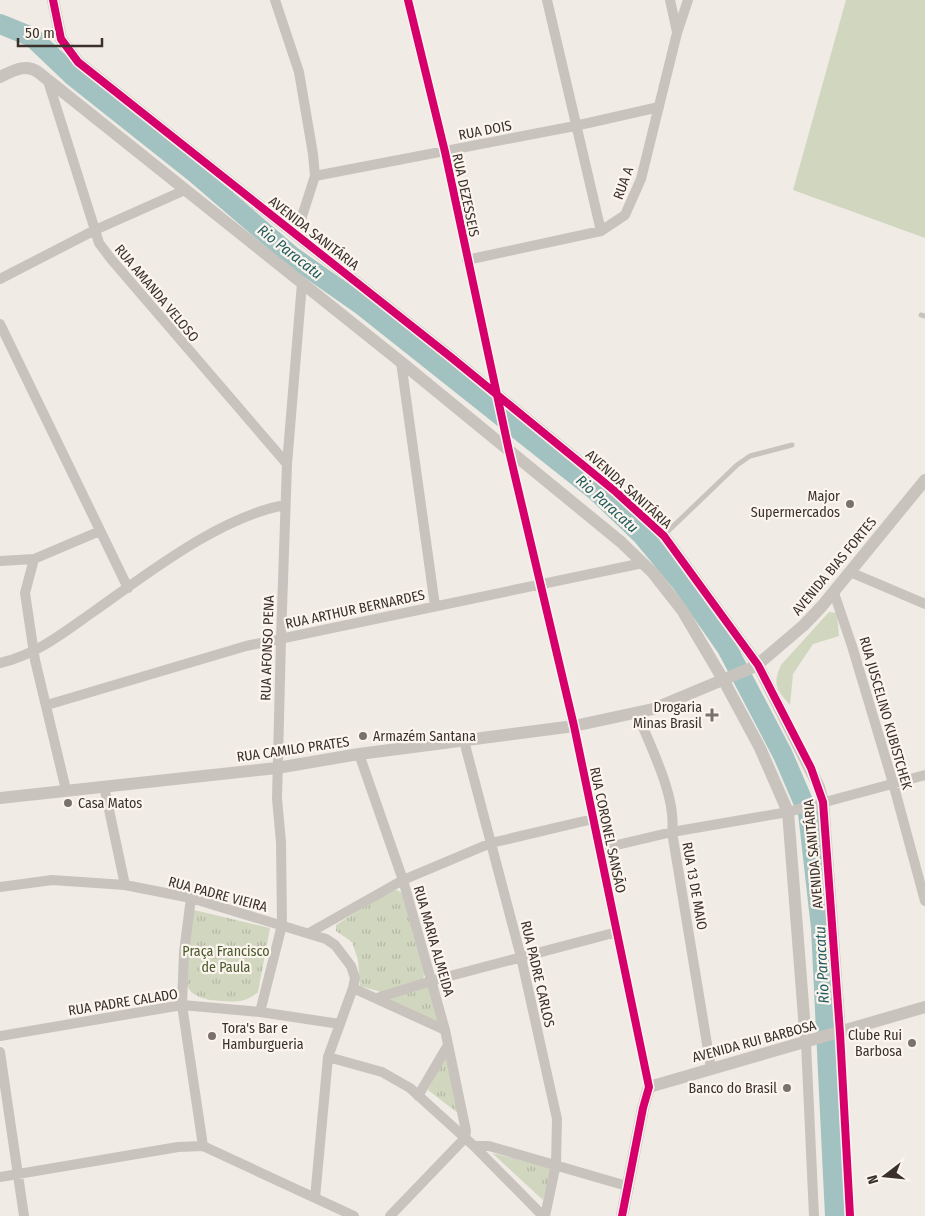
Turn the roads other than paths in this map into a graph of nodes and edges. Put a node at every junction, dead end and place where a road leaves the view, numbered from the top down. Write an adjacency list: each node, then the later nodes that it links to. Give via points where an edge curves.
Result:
1 (275, 0): 13 (street, via 299,72)
2 (408, 0): 12 (street, RUA DEZESSEIS)
3 (547, 0): 11 (street)
4 (670, 0): 7 (street)
5 (688, 0): 7 (street, RUA A)
6 (54, 6): 17 (street, AVENIDA SANITÁRIA, via 61,39 78,62)
7 (677, 33): 10 (street, RUA A)
8 (0, 77): 9 (street, AVENIDA SANITÁRIA, via 24,67 32,68)
9 (48, 81): 14 (street, AVENIDA SANITÁRIA); 15 (street, RUA AMANDA VELOSO)
10 (659, 107): 11 (street, RUA DOIS); 16 (street, RUA A, via 632,203 625,215)
11 (575, 126): 12 (street, RUA DOIS); 16 (street)
12 (445, 152): 13 (street, RUA DOIS); 18 (street, RUA DEZESSEIS)
13 (315, 176): 17 (street)
14 (186, 190): 15 (street); 20 (street, AVENIDA SANITÁRIA)
15 (95, 230): 19 (street); 26 (street, RUA AMANDA VELOSO, via 99,243 111,259)
16 (601, 231): 18 (street, RUA A)
17 (296, 235): 23 (street, AVENIDA SANITÁRIA)
18 (467, 260): 23 (street, RUA DEZESSEIS)
19 (0, 280)
20 (302, 283): 22 (street, AVENIDA SANITÁRIA); 26 (street, RUA AFONSO PENA)
21 (0, 324): 29 (street)
22 (401, 362): 25 (street, AVENIDA SANITÁRIA); 39 (street)
23 (498, 396): 25 (street, RUA DEZESSEIS); 30 (street, AVENIDA SANITÁRIA, via 616,492)
24 (792, 445): 30 (lane, via 750,456 737,465)
25 (509, 451): 33 (street, AVENIDA SANITÁRIA); 35 (street, RUA CORONEL SANSÃO)
26 (287, 464): 28 (street, RUA AFONSO PENA)
27 (925, 480): 34 (street, AVENIDA BIAS FORTES)
28 (285, 506): 36 (street, via 241,518 184,550); 40 (street, RUA AFONSO PENA)
29 (100, 531): 31 (street); 36 (street)
30 (664, 536): 43 (street, AVENIDA SANITÁRIA)
31 (34, 559): 32 (street); 41 (street, via 25,593)
32 (0, 561)
33 (643, 563): 35 (street, RUA ARTHUR BERNARDES); 44 (street, AVENIDA SANITÁRIA, via 682,610)
34 (850, 572): 37 (street, AVENIDA BIAS FORTES); 38 (street)
35 (540, 583): 39 (street, RUA ARTHUR BERNARDES); 47 (street, RUA CORONEL SANSÃO)
36 (128, 588): 41 (street)
37 (834, 592): 43 (street, AVENIDA BIAS FORTES, via 804,625); 52 (street, RUA JUSCELINO KUBISTCHEK)
38 (925, 604)
39 (435, 606): 40 (street, RUA ARTHUR BERNARDES)
40 (280, 640): 45 (street, RUA ARTHUR BERNARDES, via 246,646); 50 (street, RUA AFONSO PENA)
41 (34, 652): 42 (street); 45 (street)
42 (0, 663)
43 (757, 666): 44 (street, RUA CAMILO PRATES); 56 (street, AVENIDA SANITÁRIA, via 808,761 819,787)
44 (728, 679): 46 (street, RUA CAMILO PRATES, via 672,703); 57 (street, AVENIDA SANITÁRIA)
45 (47, 705): 54 (street)
46 (637, 713): 47 (street, RUA CAMILO PRATES); 59 (street, RUA 13 DE MAIO, via 667,790 673,816)
47 (574, 726): 48 (street, RUA CAMILO PRATES); 58 (street, RUA CORONEL SANSÃO)
48 (464, 741): 49 (street, RUA CAMILO PRATES); 60 (street, RUA PADRE CARLOS)
49 (360, 754): 50 (street, RUA CAMILO PRATES); 62 (street, RUA MARIA ALMEIDA)
50 (277, 768): 53 (street, RUA CAMILO PRATES); 68 (street, RUA AFONSO PENA)
51 (925, 774): 52 (street)
52 (893, 783): 56 (street); 63 (street, RUA JUSCELINO KUBISTCHEK)
53 (104, 786): 54 (street, RUA CAMILO PRATES); 64 (street)
54 (66, 790): 55 (street, RUA CAMILO PRATES)
55 (0, 798)
56 (820, 803): 57 (street); 80 (street, AVENIDA SANITÁRIA)
57 (792, 811): 59 (street); 82 (street, AVENIDA SANITÁRIA)
58 (593, 819): 60 (street); 61 (street, RUA CORONEL SANSÃO)
59 (672, 832): 61 (street); 86 (street, RUA 13 DE MAIO)
60 (491, 843): 62 (street); 71 (street, RUA PADRE CARLOS)
61 (600, 849): 69 (street, RUA CORONEL SANSÃO)
62 (403, 880): 70 (street); 72 (street, RUA MARIA ALMEIDA)
63 (923, 884): 67 (street, RUA JUSCELINO KUBISTCHEK)
64 (125, 885): 65 (street, RUA PADRE VIEIRA, via 52,880); 66 (street, RUA PADRE VIEIRA)
65 (0, 887)
66 (191, 898): 68 (street, RUA PADRE VIEIRA); 75 (street)
67 (925, 901)
68 (282, 925): 70 (street, RUA PADRE VIEIRA); 77 (street, RUA AFONSO PENA)
69 (617, 932): 71 (street); 87 (street, RUA CORONEL SANSÃO)
70 (309, 933): 73 (street, RUA PADRE VIEIRA, via 326,939 340,952 351,966)
71 (521, 957): 72 (street); 92 (street, RUA PADRE CARLOS, via 555,1110)
72 (431, 981): 74 (street); 79 (street, RUA MARIA ALMEIDA)
73 (354, 988): 74 (street); 78 (street)
74 (377, 998): 79 (street)
75 (182, 1005): 77 (street, RUA PADRE CALADO); 81 (street, RUA PADRE CALADO); 90 (street)
76 (925, 1007): 80 (street, AVENIDA RUI BARBOSA)
77 (260, 1012): 78 (street, RUA PADRE CALADO)
78 (340, 1024): 85 (street)
79 (445, 1030): 83 (street, RUA MARIA ALMEIDA)
80 (836, 1034): 82 (street, AVENIDA RUI BARBOSA); 103 (street, AVENIDA SANITÁRIA)
81 (0, 1036)
82 (806, 1043): 86 (street, AVENIDA RUI BARBOSA); 102 (street, AVENIDA SANITÁRIA)
83 (448, 1044): 88 (street); 89 (street, RUA MARIA ALMEIDA, via 466,1131)
84 (0, 1052): 93 (street)
85 (328, 1057): 88 (street, via 382,1072); 96 (street)
86 (711, 1068): 87 (street, AVENIDA RUI BARBOSA)
87 (649, 1087): 95 (street, RUA CORONEL SANSÃO)
88 (418, 1096): 89 (street)
89 (464, 1138): 91 (street); 99 (street)
90 (203, 1146): 93 (street); 96 (street)
91 (474, 1146): 92 (street, via 489,1146); 100 (street)
92 (556, 1164): 95 (street); 100 (street, RUA PADRE CARLOS)
93 (18, 1174): 94 (street); 97 (street)
94 (0, 1177)
95 (627, 1186): 101 (street, RUA CORONEL SANSÃO)
96 (315, 1198): 98 (street)
97 (24, 1216)
98 (354, 1216)
99 (390, 1216)
100 (544, 1216)
101 (623, 1216)
102 (814, 1216)
103 (850, 1216)

